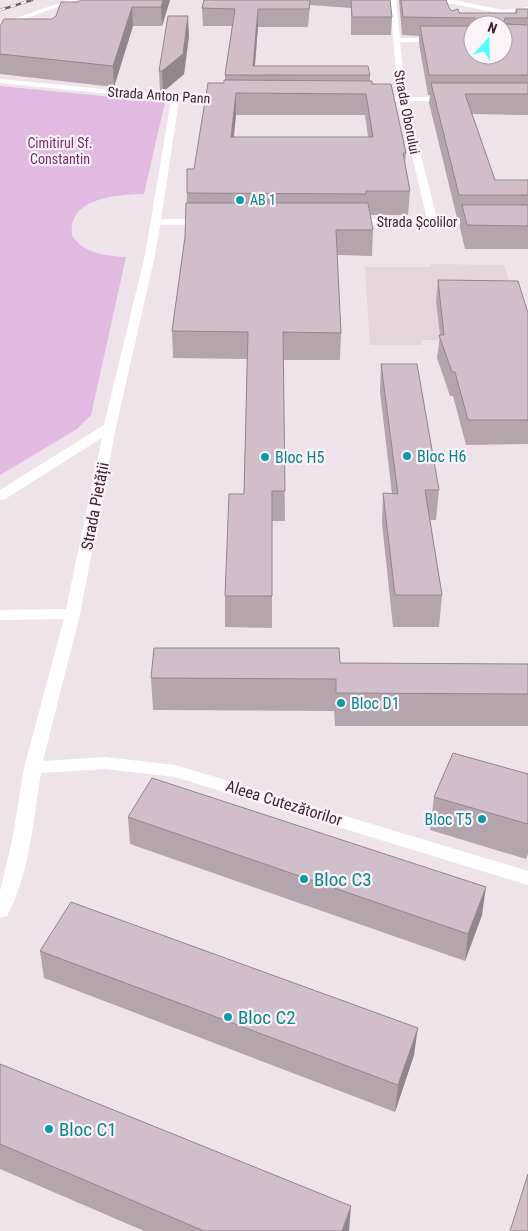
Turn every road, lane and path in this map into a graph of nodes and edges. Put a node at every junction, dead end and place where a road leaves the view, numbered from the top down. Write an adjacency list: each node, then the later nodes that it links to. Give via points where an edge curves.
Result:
1 (74, 0): 8 (street)
2 (392, 0): 3 (street); 9 (street, Strada Oborului)
3 (401, 0)
4 (418, 1): 5 (street)
5 (446, 2): 6 (street, via 503,12); 7 (street)
6 (528, 9)
7 (448, 10)
8 (0, 26)
9 (395, 40): 10 (street); 14 (street, Strada Oborului)
10 (463, 40)
11 (0, 80): 12 (street, Strada Anton Pann)
12 (175, 98): 13 (street, Strada Anton Pann); 17 (street, Strada Pietății)
13 (235, 99)
14 (402, 99): 15 (street); 16 (street); 20 (street, Strada Oborului)
15 (460, 99)
16 (364, 100)
17 (156, 222): 18 (street); 22 (street, Strada Pietății)
18 (214, 222)
19 (339, 222): 20 (street, Strada Școlilor)
20 (433, 222): 21 (street, Strada Școlilor)
21 (490, 222)
22 (110, 427): 23 (street); 24 (street, Strada Pietății)
23 (0, 496)
24 (73, 614): 25 (street); 26 (street, Strada Pietății)
25 (0, 615)
26 (33, 768): 27 (street, Aleea Cutezătorilor, via 105,763 175,771); 28 (street, Strada Pietății, via 22,841)
27 (528, 878)
28 (0, 911)

